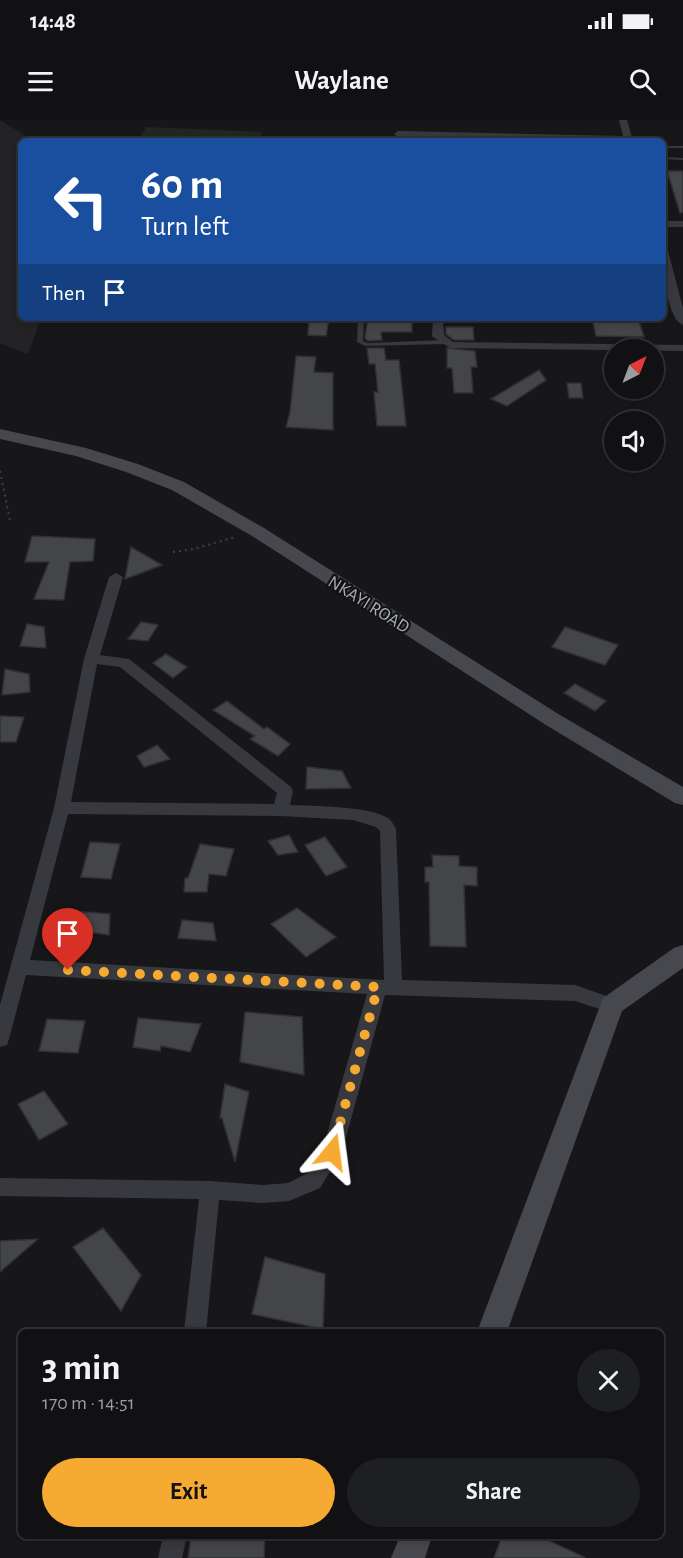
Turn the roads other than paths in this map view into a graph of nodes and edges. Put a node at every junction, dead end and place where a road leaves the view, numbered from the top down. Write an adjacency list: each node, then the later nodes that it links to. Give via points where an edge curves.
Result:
1 (623, 120): 4 (street)
2 (398, 134): 3 (street)
3 (551, 138)
4 (628, 138)
5 (666, 147): 6 (lane)
6 (683, 147)
7 (666, 158): 8 (lane)
8 (683, 159)
9 (666, 224): 10 (street)
10 (683, 224)
11 (666, 276): 12 (street)
12 (668, 293): 15 (street)
13 (361, 321): 16 (lane, via 360,342 367,345)
14 (438, 321): 16 (street, via 438,336)
15 (683, 322)
16 (444, 342): 17 (street, via 462,346)
17 (683, 348)
18 (0, 434): 21 (main road, NKAYI ROAD, via 40,441 178,486)
19 (116, 576): 20 (street)
20 (91, 659): 22 (street); 23 (street, via 124,662 285,791)
21 (683, 797)
22 (62, 808): 23 (street); 25 (street)
23 (281, 810): 26 (street, via 368,816 388,829)
24 (683, 955): 27 (main road)
25 (20, 967): 26 (street); 28 (street)
26 (385, 986): 27 (street, via 575,993); 30 (street, via 332,1152 313,1181 290,1192)
27 (612, 1005): 32 (main road)
28 (0, 1039)
29 (0, 1187): 30 (street)
30 (210, 1190): 31 (street)
31 (195, 1329)
32 (493, 1329)
33 (174, 1539): 35 (street)
34 (415, 1539): 36 (main road)
35 (171, 1558)
36 (408, 1558)

